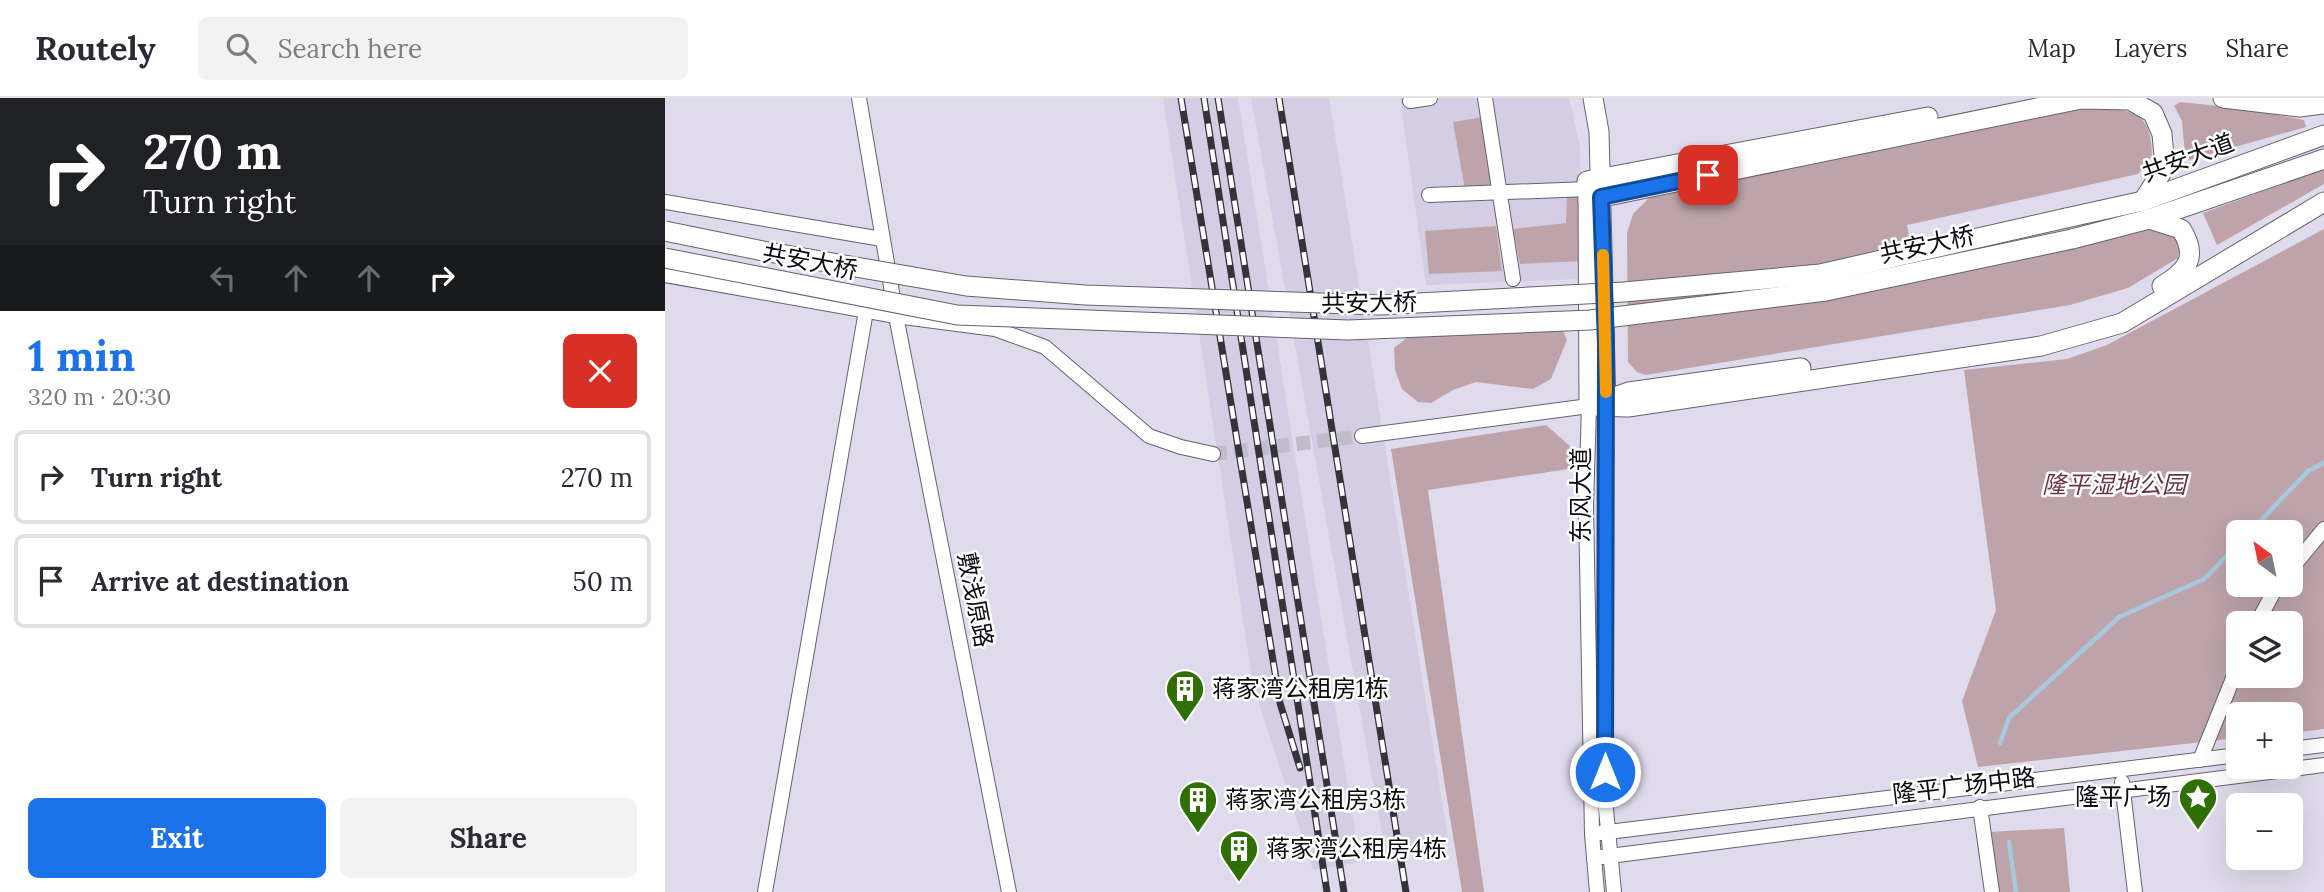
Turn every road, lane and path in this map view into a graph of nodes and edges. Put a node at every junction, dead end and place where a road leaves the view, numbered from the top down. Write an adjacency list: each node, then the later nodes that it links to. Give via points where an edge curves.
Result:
1 (859, 98): 20 (street, 敷浅原路)
2 (1430, 98): 8 (street)
3 (1485, 98): 13 (street)
4 (1580, 98): 12 (main road)
5 (1593, 98): 12 (main road, via 1599,132)
6 (2029, 98): 12 (main road)
7 (2224, 98): 9 (main road, via 2299,107)
8 (1410, 101)
9 (2324, 104)
10 (2324, 135): 17 (main road, 共安大道)
11 (2324, 159): 17 (main road)
12 (1593, 189): 13 (street); 17 (main road, via 2081,99 2130,100 2153,113 2162,134 2165,167); 26 (main road)
13 (1500, 193): 14 (street); 23 (street)
14 (1429, 195)
15 (665, 202): 20 (street)
16 (2324, 202): 26 (main road, via 2122,323 2041,346 1628,407)
17 (2146, 210): 18 (main road, 共安大道); 21 (main road, 共安大桥, bridge, via 2071,239 1826,291 1590,320 1348,330 957,315); 26 (main road, via 2181,229 2190,242 2190,260 2180,275 2116,314 2040,334 1629,392)
18 (2066, 218): 19 (main road, 共安大桥, bridge, via 1820,274 1623,292 1380,305 966,286)
19 (665, 231)
20 (882, 239): 25 (street, 敷浅原路)
21 (665, 258)
22 (665, 275): 24 (street)
23 (1513, 279)
24 (866, 311): 25 (street); 44 (street)
25 (896, 316): 28 (street, via 995,329 1045,347 1149,436); 45 (street, 敷浅原路)
26 (1600, 404): 27 (street); 40 (street, 东风大道); 41 (street, 东风大道, via 1586,506)
27 (1362, 436)
28 (1213, 454)
29 (2324, 529): 30 (street)
30 (2303, 554)
31 (2229, 688): 35 (street)
32 (2323, 741): 33 (street)
33 (2303, 746)
34 (2226, 757): 35 (street, 隆平广场中路)
35 (2200, 760): 37 (street, 隆平广场中路)
36 (2324, 765): 38 (street, 隆平广场中路)
37 (2120, 770): 38 (street); 40 (street, 隆平广场中路)
38 (2123, 789): 39 (street, 隆平广场中路); 49 (street)
39 (1980, 807): 42 (street, 隆平广场中路); 48 (street)
40 (1609, 832): 41 (street, 隆平广场中路); 42 (street, 东风大道)
41 (1592, 834): 43 (street, 东风大道)
42 (1611, 856): 43 (street, 隆平广场中路); 47 (street, 东风大道)
43 (1594, 858): 46 (street, 东风大道)
44 (765, 892)
45 (1009, 892)
46 (1597, 892)
47 (1614, 892)
48 (1992, 892)
49 (2135, 892)

